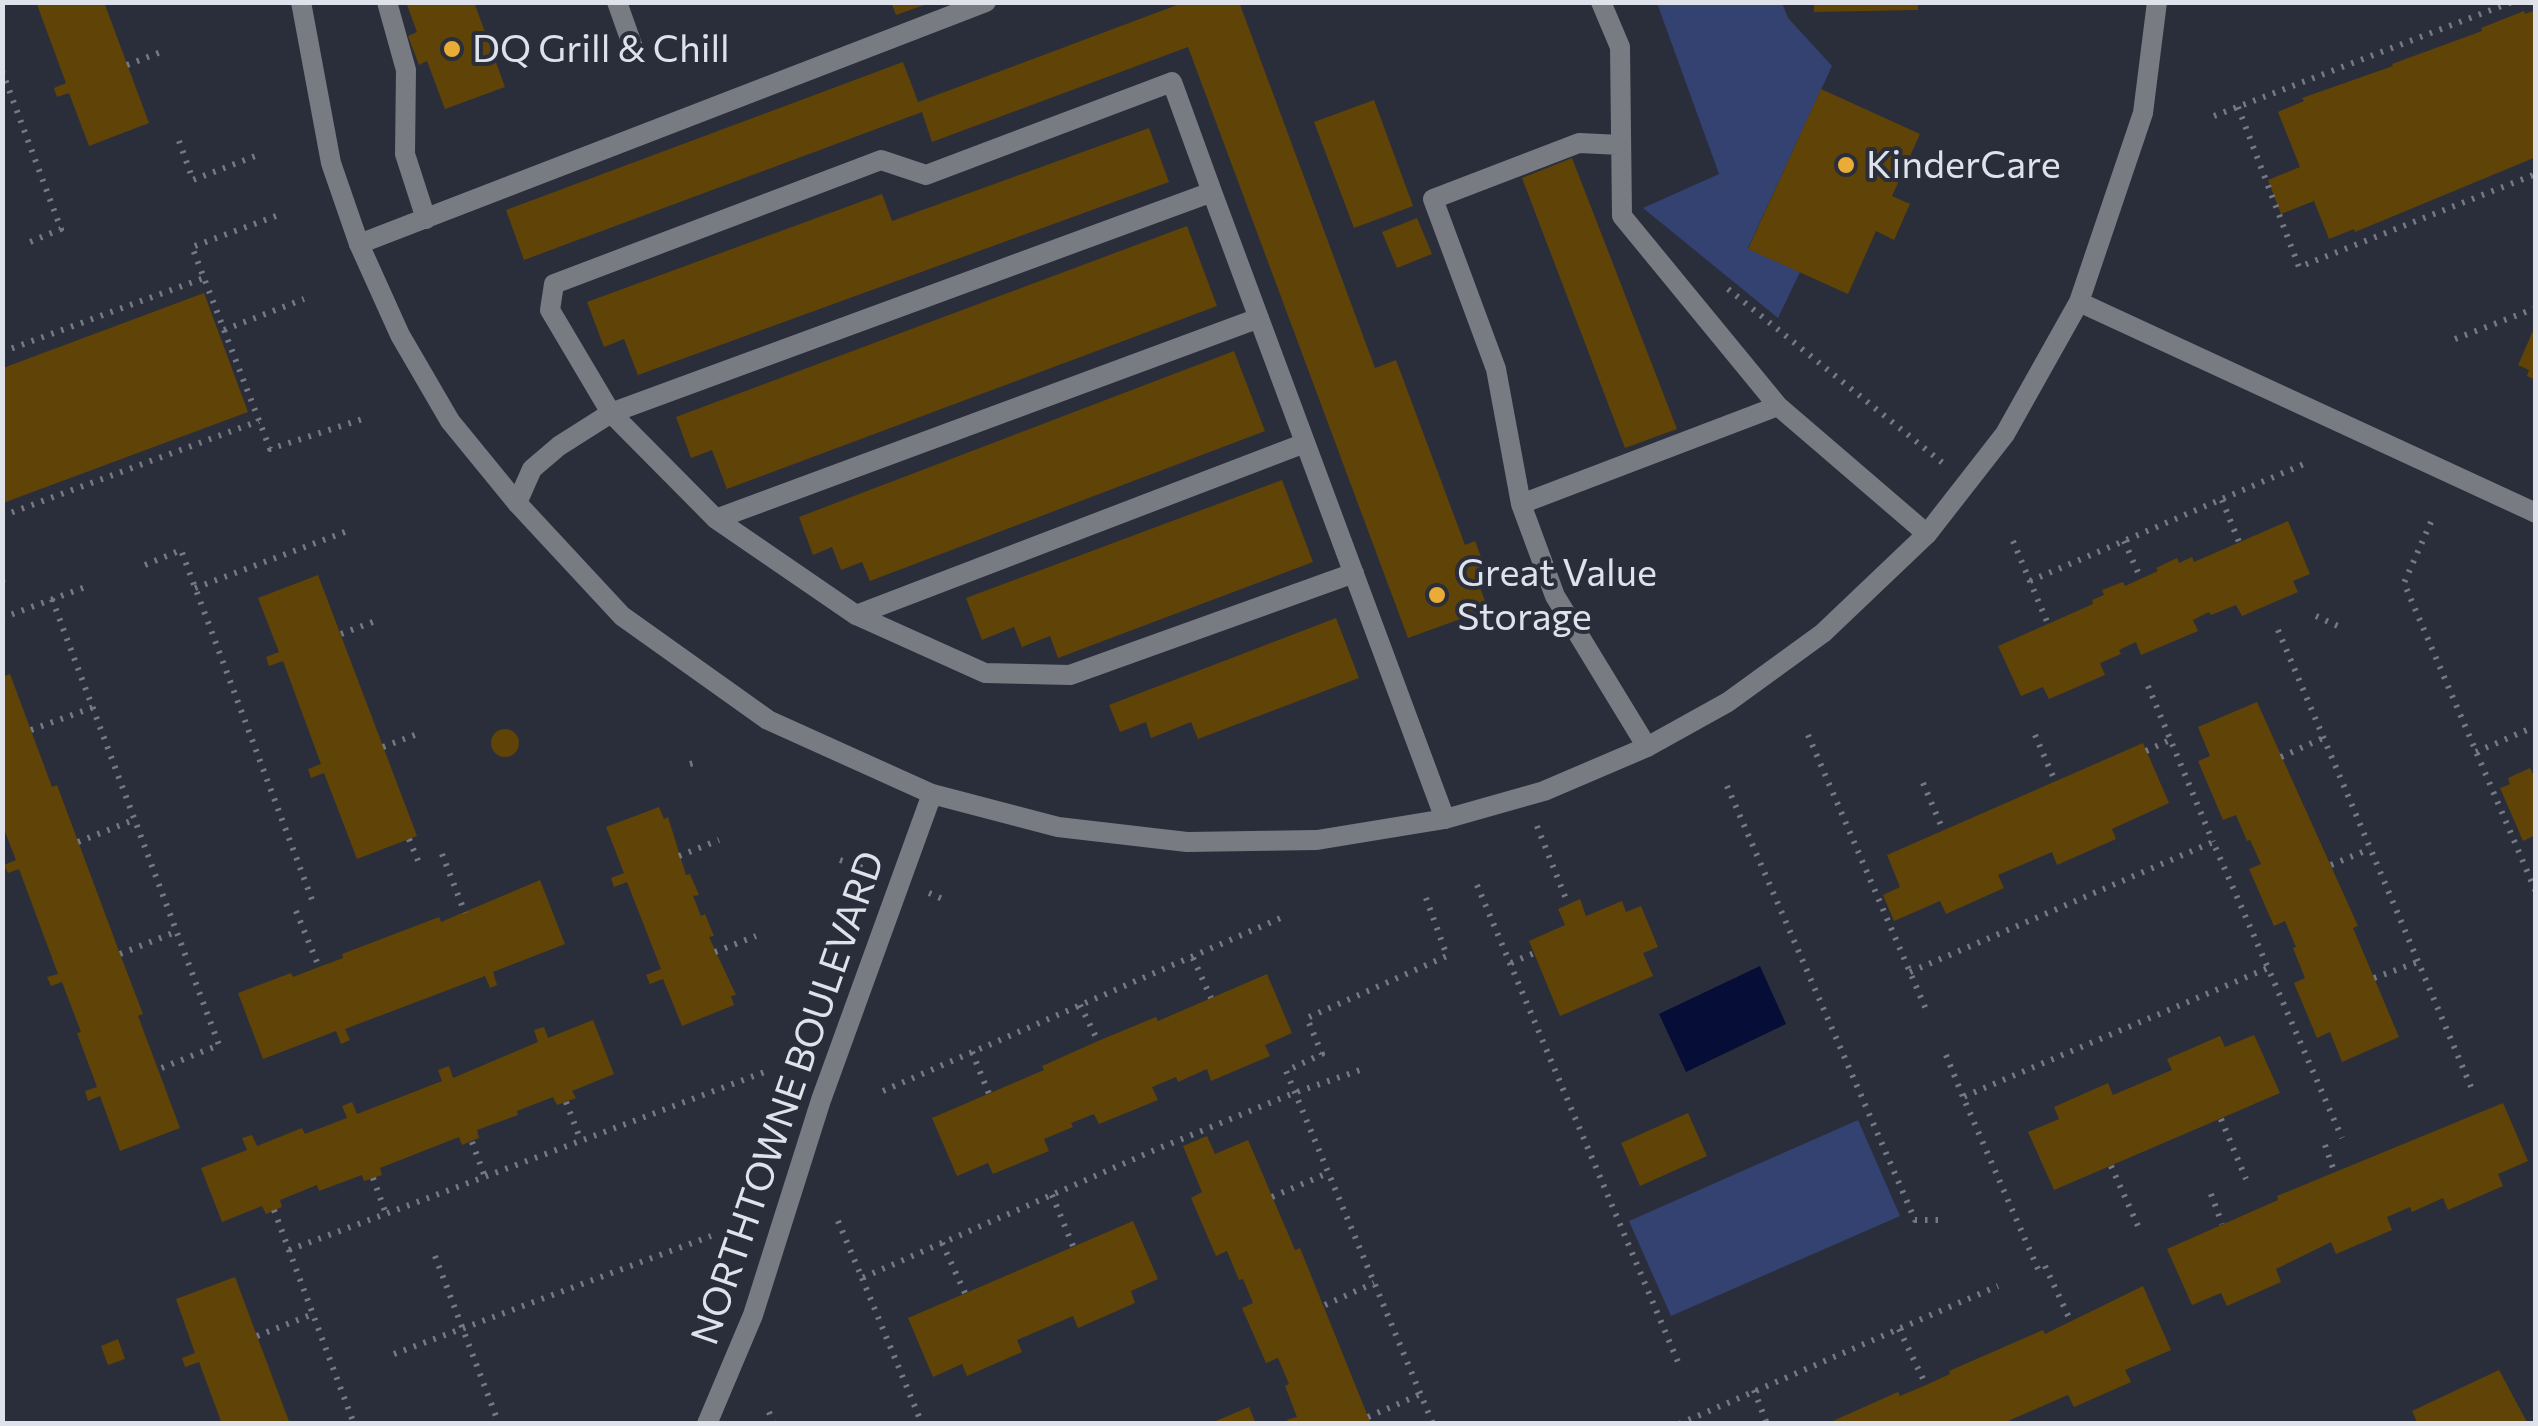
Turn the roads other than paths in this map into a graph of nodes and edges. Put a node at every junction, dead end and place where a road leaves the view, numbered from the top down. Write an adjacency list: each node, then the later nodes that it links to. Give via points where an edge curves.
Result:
1 (300, 2): 11 (street, via 331,163)
2 (387, 2): 10 (street, via 406,70 405,154)
3 (617, 2): 7 (street)
4 (986, 2): 10 (street)
5 (1601, 2): 8 (street, via 1620,47)
6 (2157, 2): 12 (street, via 2143,113)
7 (634, 50)
8 (1621, 145): 14 (street, via 1622,216); 18 (street, via 1579,143 1433,199 1496,370)
9 (1212, 192): 13 (street); 15 (street); 15 (street, via 1172,82 926,175 881,160 554,284 550,310)
10 (426, 219): 11 (street)
11 (359, 244): 17 (street, via 400,335 450,421)
12 (2079, 302): 19 (street); 21 (street, via 2004,434)
13 (1259, 318): 16 (street); 20 (street)
14 (1778, 406): 18 (street); 21 (street)
15 (611, 414): 17 (street, via 532,469); 20 (street)
16 (1305, 443): 22 (street); 23 (street)
17 (516, 502): 25 (street, via 622,616 768,720)
18 (1521, 504): 24 (street, via 1555,596)
19 (2536, 513)
20 (716, 519): 23 (street)
21 (1926, 534): 24 (street, via 1823,633 1728,702)
22 (1354, 573): 23 (street, via 1070,674 986,673); 26 (street)
23 (856, 616)
24 (1647, 747): 26 (street, via 1544,790)
25 (932, 794): 26 (street, via 1058,827 1188,842 1317,840); 27 (street, NORTHTOWNE BOULEVARD, via 821,1100 759,1298)
26 (1445, 819)
27 (707, 1424)

